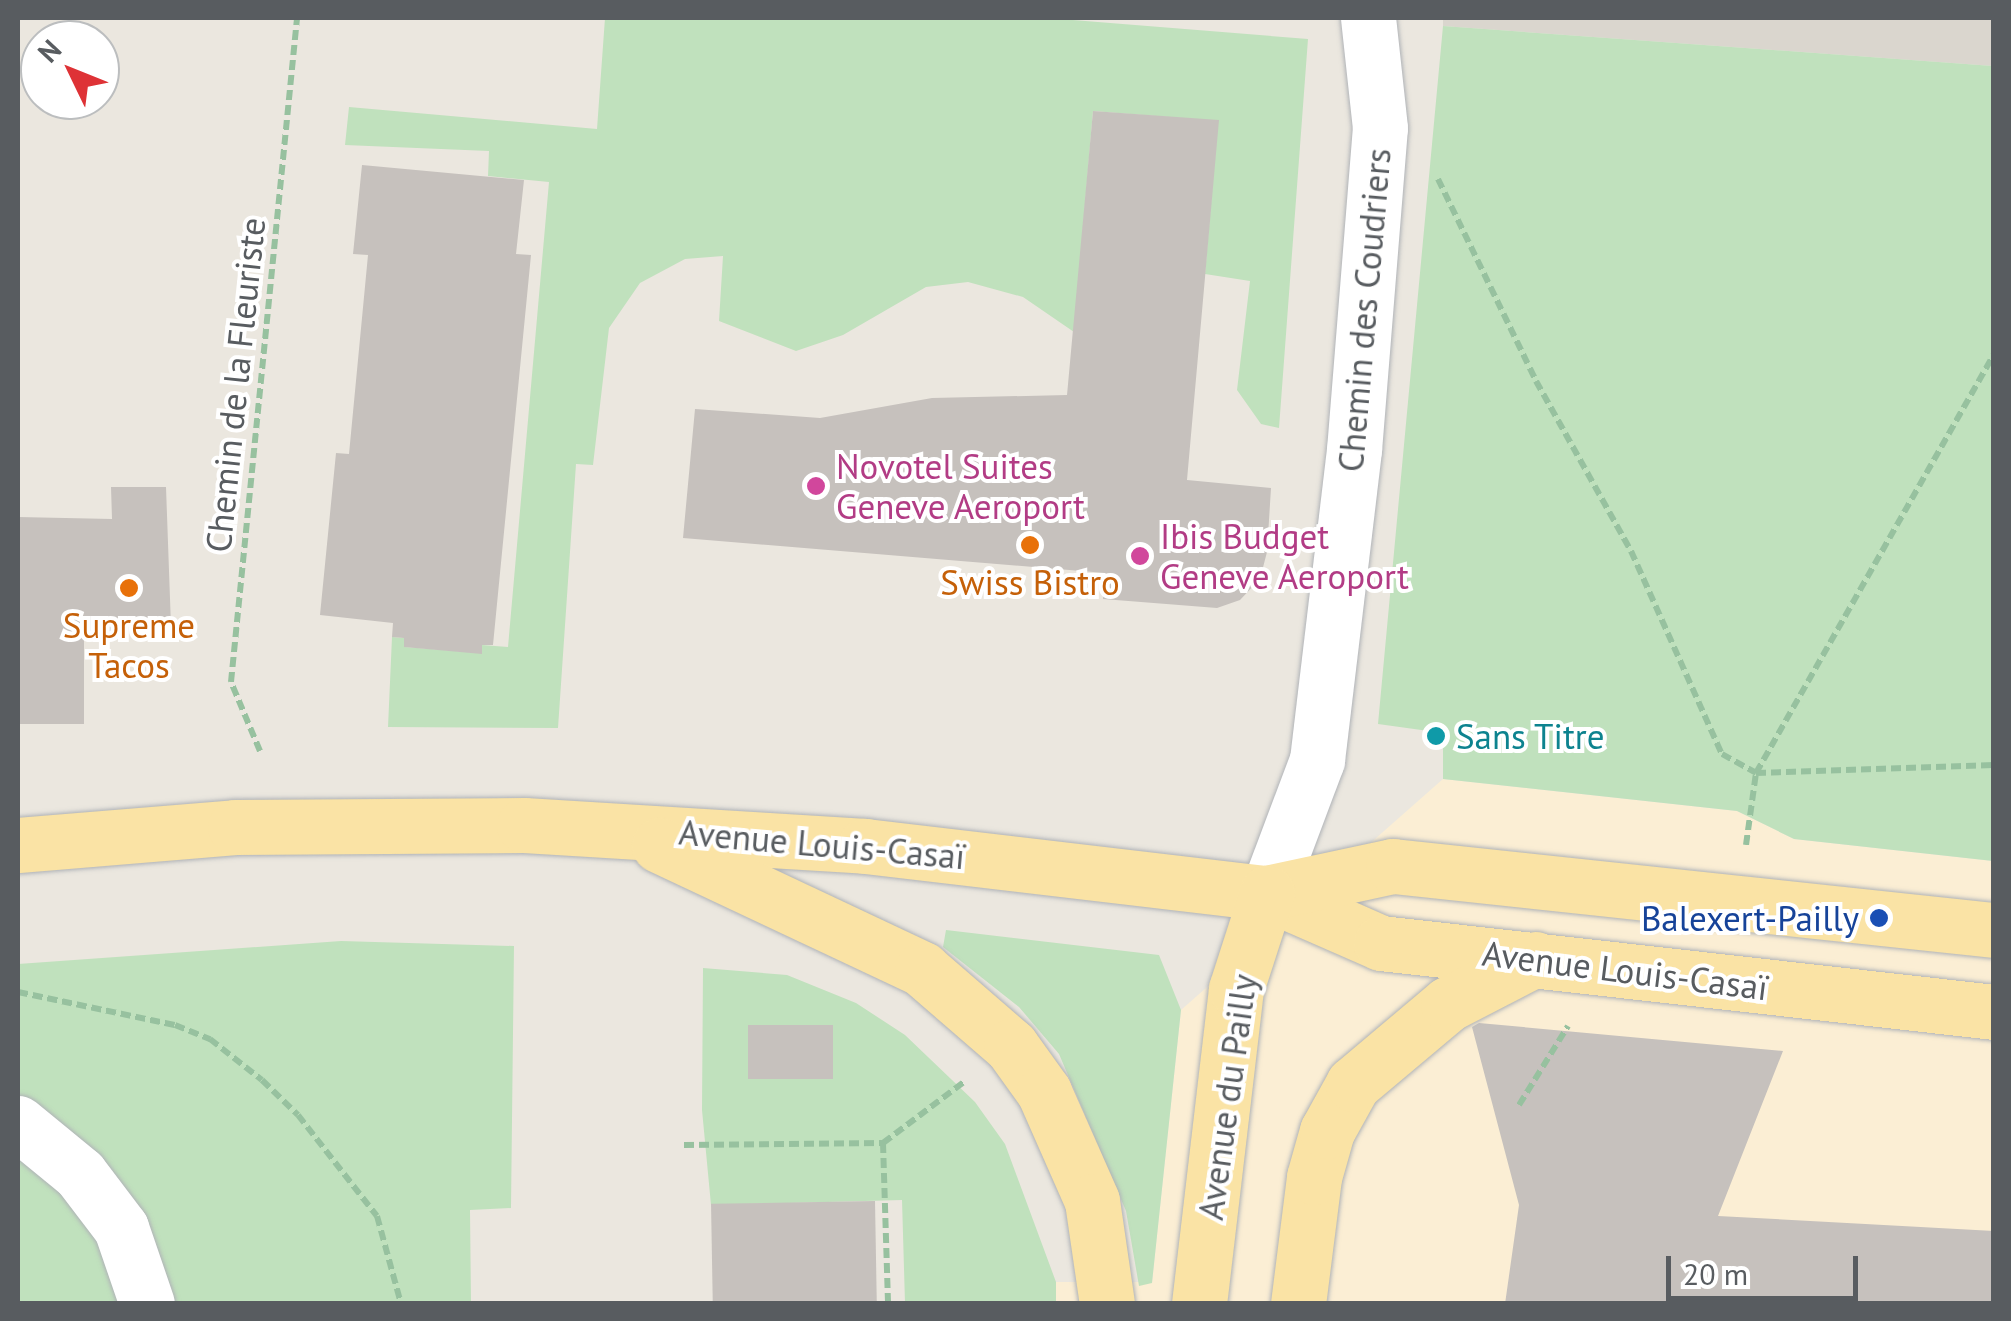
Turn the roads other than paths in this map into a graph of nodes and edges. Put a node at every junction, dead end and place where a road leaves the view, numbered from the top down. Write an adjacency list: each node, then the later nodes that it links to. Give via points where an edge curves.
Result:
1 (1368, 18): 4 (street, Chemin des Coudriers, via 1380,128 1354,450 1318,760)
2 (614, 826): 3 (main road, Avenue Louis-Casaï, via 250,826); 4 (main road, Avenue Louis-Casaï, via 864,846); 10 (main road, Avenue Louis-Casaï, via 869,939 934,978 994,1059 1044,1092 1092,1201)
3 (18, 844)
4 (1267, 893): 5 (main road, Avenue Louis-Casaï, via 1393,866); 6 (main road, Avenue Louis-Casaï, via 1381,943); 11 (main road, Avenue du Pailly, via 1236,989)
5 (1994, 930)
6 (1535, 960): 7 (main road, Avenue Louis-Casaï); 12 (main road, via 1448,1004 1353,1084 1327,1131 1314,1178)
7 (1994, 1012)
8 (18, 1123): 9 (street, via 80,1174 121,1228)
9 (147, 1304)
10 (1107, 1304)
11 (1199, 1304)
12 (1298, 1304)

